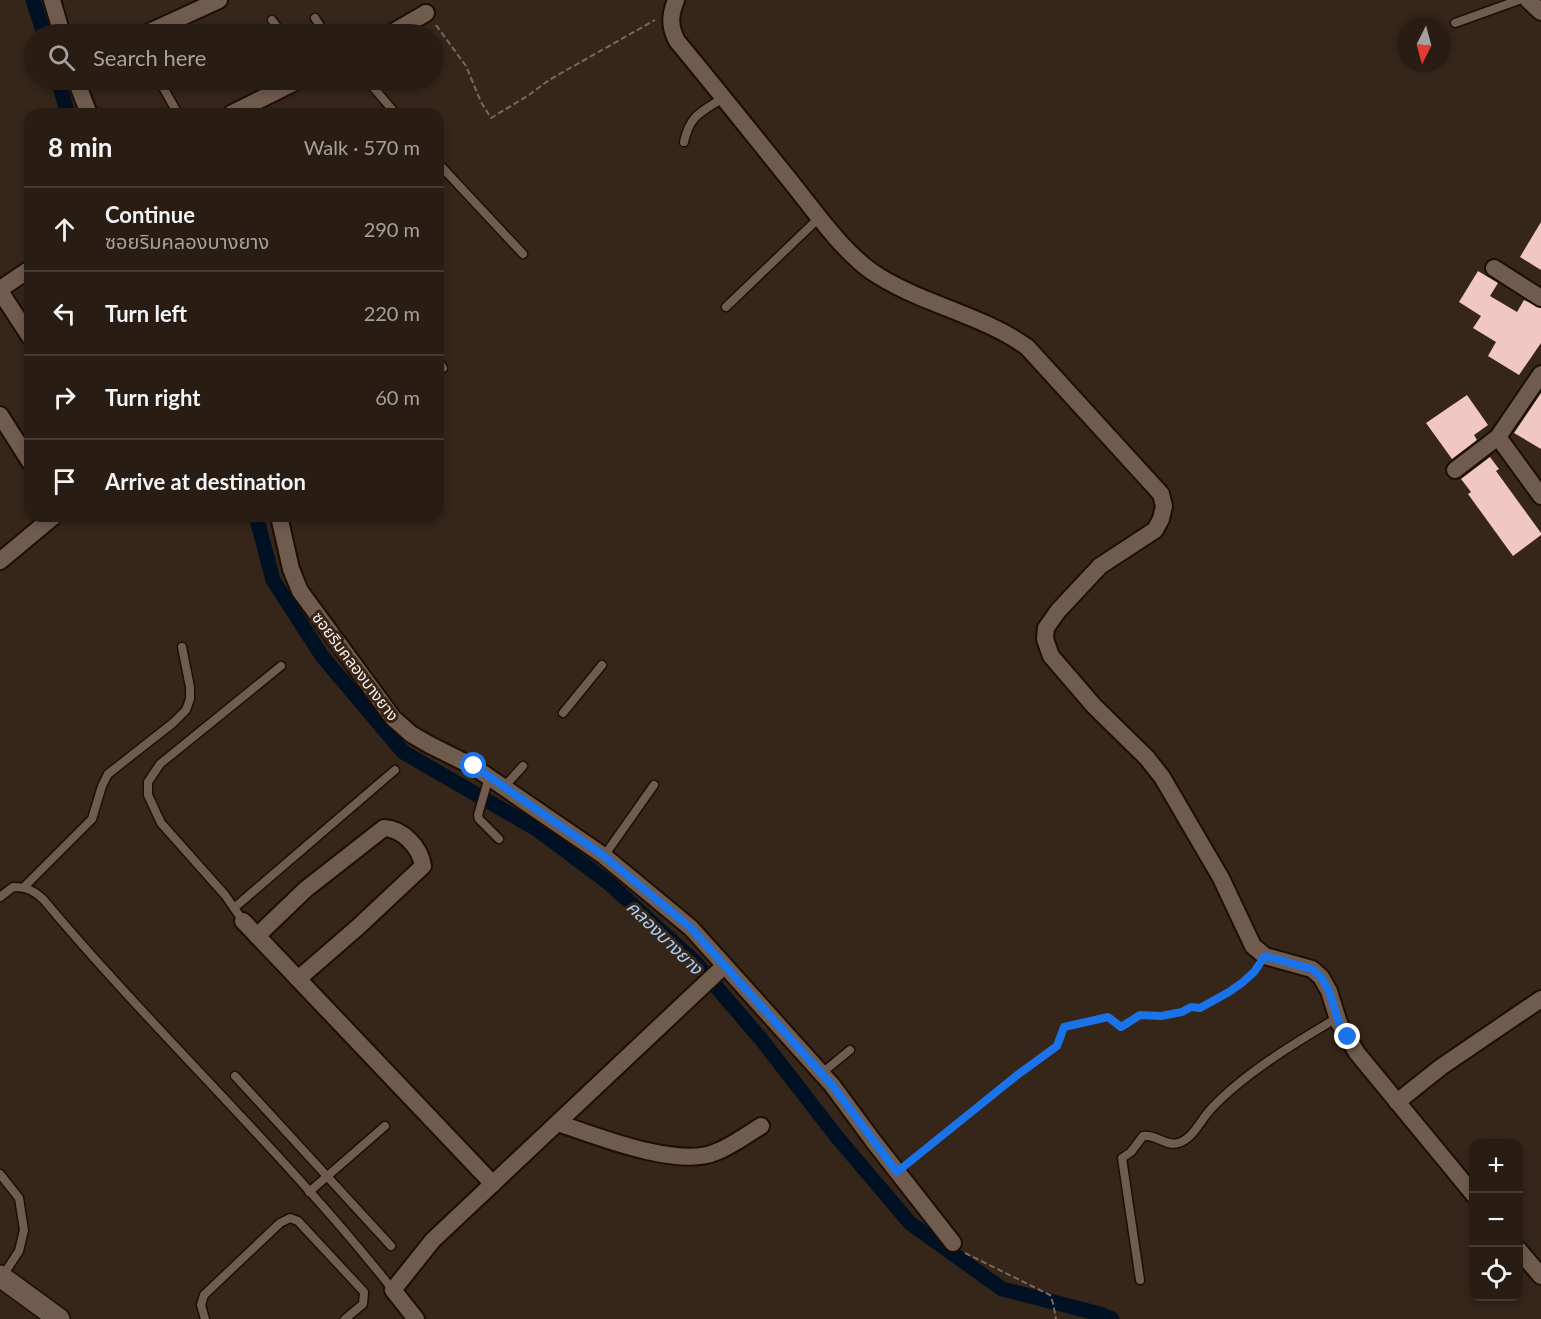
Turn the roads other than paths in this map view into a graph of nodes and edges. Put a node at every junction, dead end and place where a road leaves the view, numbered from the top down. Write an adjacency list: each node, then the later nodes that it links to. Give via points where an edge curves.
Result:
1 (52, 0): 11 (street)
2 (219, 0): 12 (street)
3 (1519, 0): 10 (lane)
4 (1528, 0): 6 (street)
5 (674, 6): 20 (street, via 670,25 677,41)
6 (1541, 12)
7 (426, 13): 15 (street)
8 (315, 18): 14 (lane)
9 (272, 20): 13 (lane)
10 (1455, 23)
11 (59, 24)
12 (167, 24)
13 (275, 24)
14 (319, 24)
15 (407, 24)
16 (80, 90): 21 (street)
17 (165, 90): 22 (lane)
18 (279, 90): 23 (street)
19 (376, 90): 24 (lane)
20 (723, 98): 25 (lane, via 688,125); 27 (street)
21 (87, 108)
22 (175, 108)
23 (243, 108)
24 (391, 108)
25 (684, 142)
26 (444, 169): 28 (lane)
27 (820, 217): 33 (lane); 62 (street, via 871,271 988,324 1027,347 1161,494 1164,506 1155,530 1100,566 1058,610 1046,628 1045,639 1059,667 1162,777 1221,878 1253,946 1265,956 1312,969 1329,991)
28 (523, 254)
29 (1494, 268): 32 (street)
30 (24, 273): 31 (street)
31 (0, 290): 34 (street)
32 (1541, 298)
33 (726, 307)
34 (24, 328)
35 (1541, 374): 37 (street)
36 (0, 415): 38 (street)
37 (1498, 437): 39 (street); 40 (street)
38 (24, 453)
39 (1455, 470)
40 (1541, 496)
41 (47, 522): 43 (street)
42 (280, 522): 50 (street, ซอยริมคลองบางยาง, via 300,591 393,718 411,734 474,766)
43 (0, 561)
44 (182, 647): 55 (lane, via 190,687 186,710 108,774 92,819)
45 (602, 665): 47 (lane)
46 (281, 666): 57 (lane, via 160,765 148,782 148,795 161,823)
47 (563, 713)
48 (523, 766): 52 (lane)
49 (394, 770): 57 (lane)
50 (487, 784): 52 (street, ซอยริมคลองบางยาง); 53 (lane, via 478,815 481,824)
51 (654, 785): 54 (lane)
52 (504, 787): 54 (street, ซอยริมคลองบางยาง)
53 (499, 839)
54 (604, 856): 59 (street, ซอยริมคลองบางยาง, via 691,928)
55 (24, 887): 56 (lane, via 12,887); 73 (lane, via 43,899)
56 (0, 897)
57 (238, 914): 58 (street)
58 (257, 936): 60 (street); 60 (street, via 306,888 384,828 395,828 407,838 421,855 423,866)
59 (721, 968): 64 (street, ซอยริมคลองบางยาง, via 785,1030); 67 (street)
60 (298, 979): 72 (street)
61 (1541, 999): 66 (street)
62 (1337, 1018): 66 (street, via 1358,1053); 80 (lane, via 1253,1073 1178,1143 1143,1136 1122,1158)
63 (850, 1050): 64 (lane)
64 (822, 1073): 75 (street, ซอยริมคลองบางยาง)
65 (235, 1076): 71 (lane)
66 (1397, 1102): 74 (street)
67 (558, 1123): 69 (street, via 651,1152 688,1156 715,1153); 72 (street)
68 (385, 1126): 71 (lane)
69 (761, 1126)
70 (0, 1174): 78 (lane, via 19,1198 24,1230 19,1251)
71 (326, 1176): 73 (lane); 76 (lane)
72 (493, 1184): 81 (street, via 433,1240)
73 (309, 1192): 81 (lane)
74 (1471, 1193)
75 (953, 1243)
76 (391, 1245)
77 (1523, 1255): 79 (street)
78 (1, 1276): 82 (street)
79 (1541, 1276)
80 (1140, 1280)
81 (393, 1290): 85 (street)
82 (59, 1319)
83 (205, 1319): 84 (lane, via 201,1305 204,1295 290,1218 298,1221 364,1292 363,1304)
84 (345, 1319)
85 (416, 1319)

